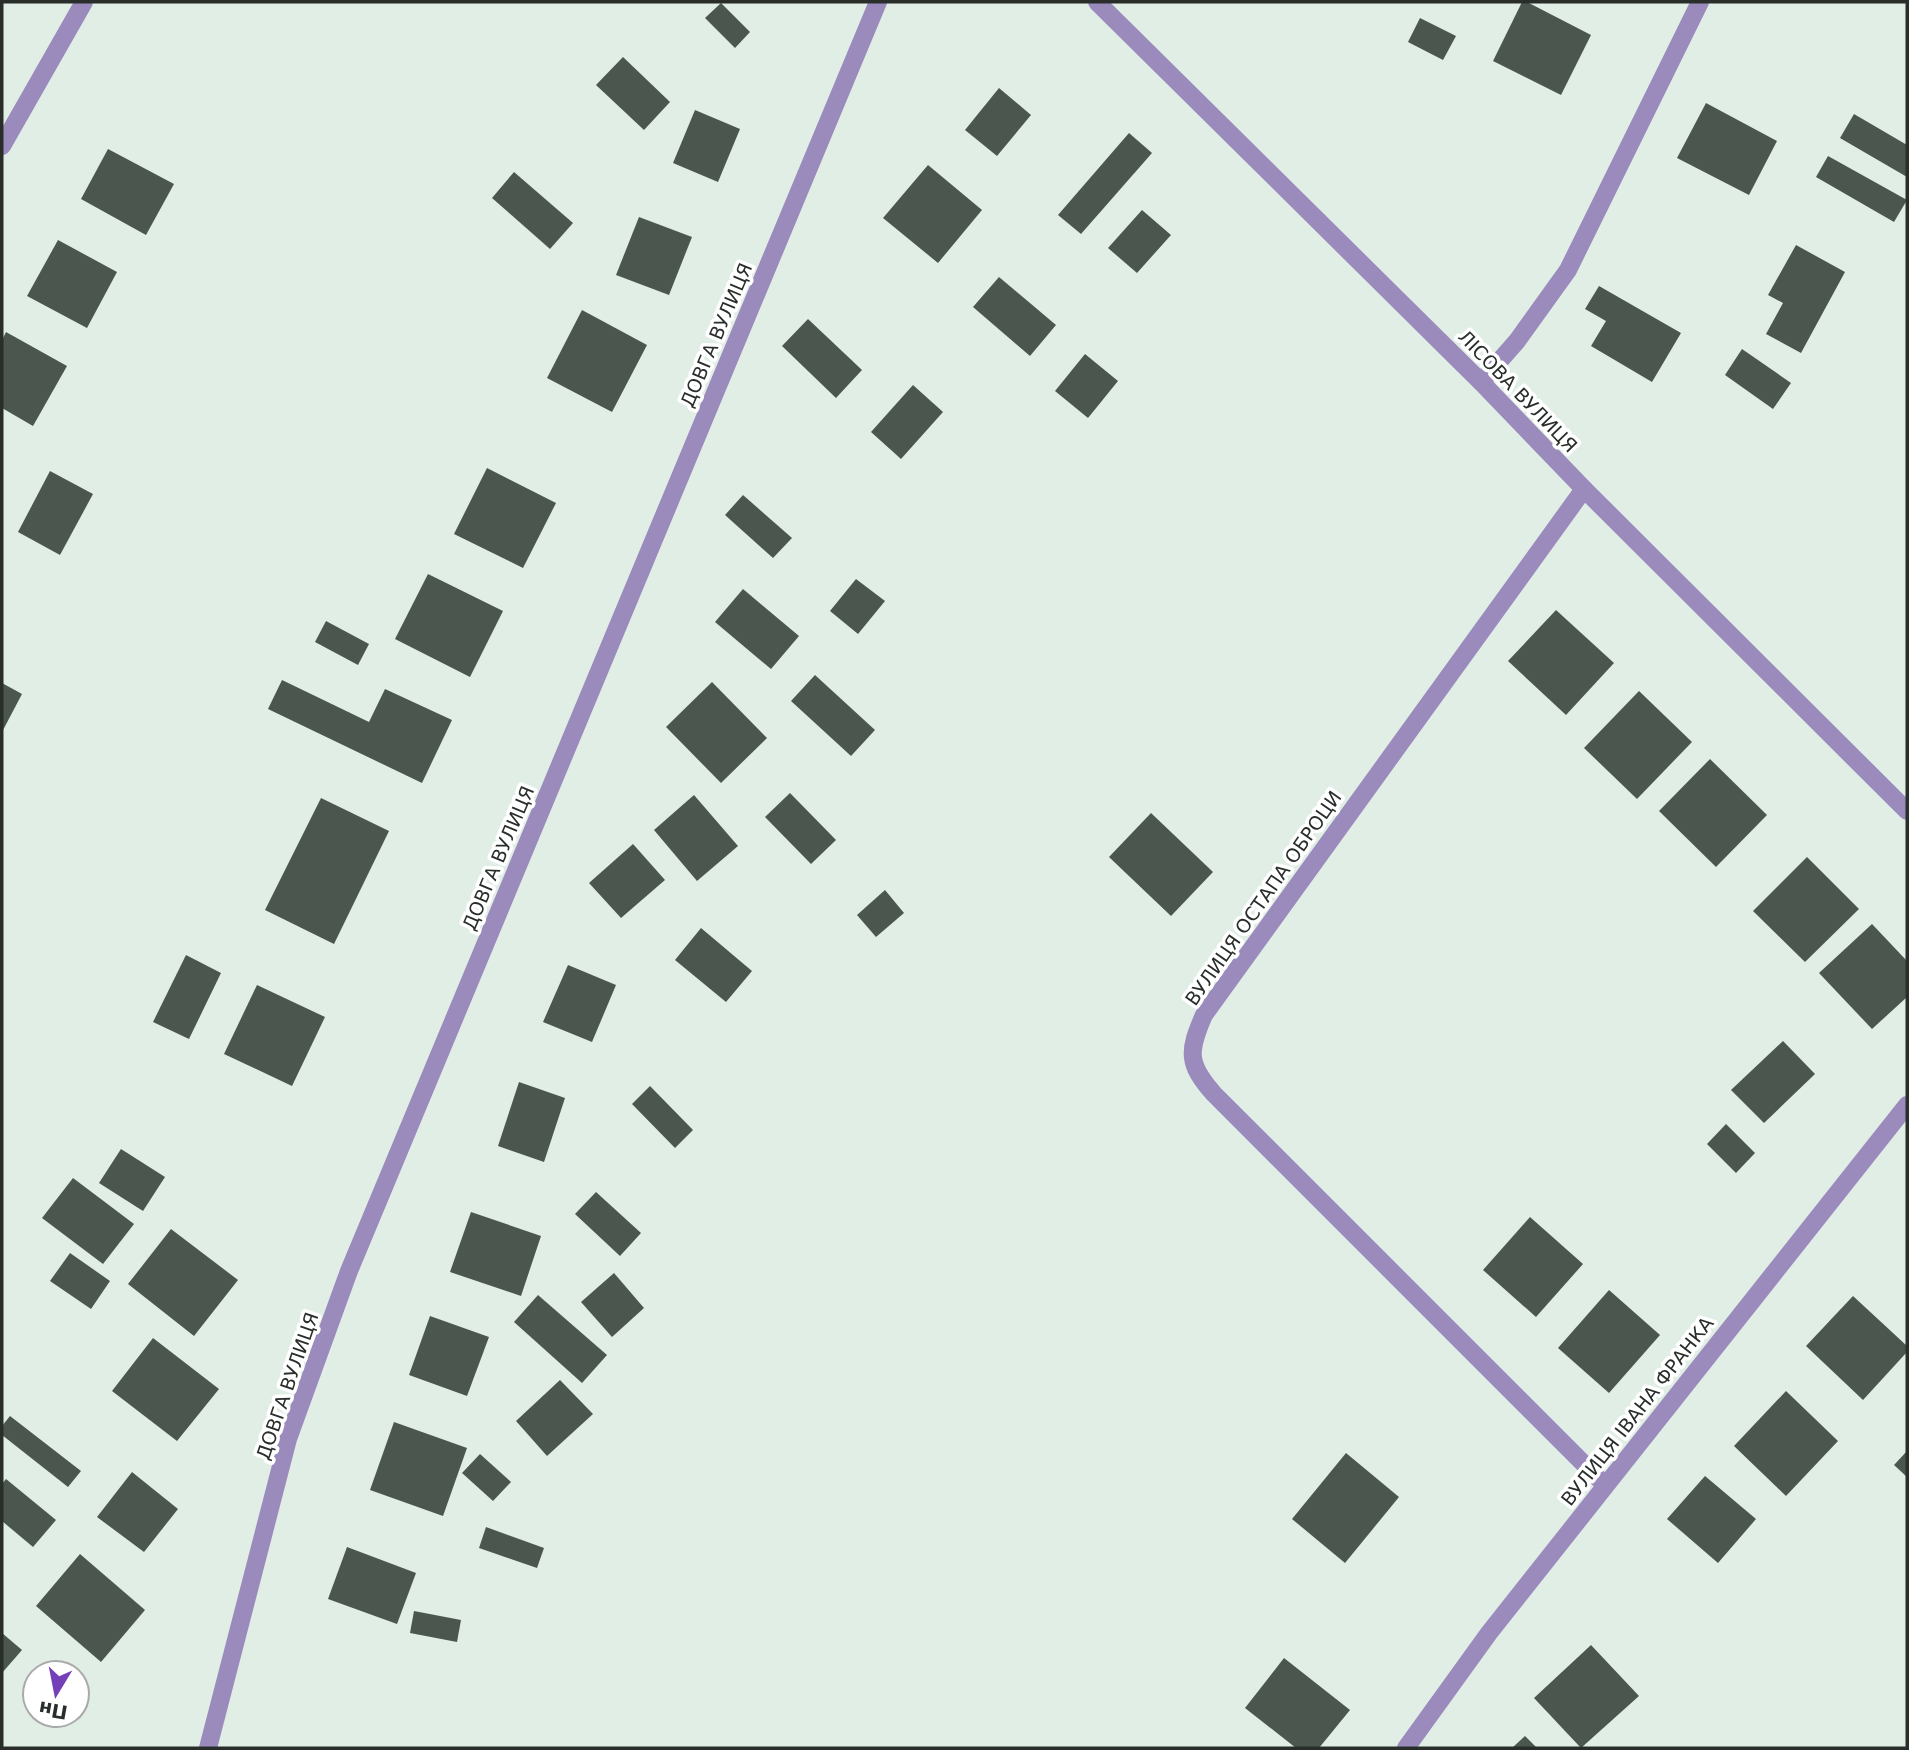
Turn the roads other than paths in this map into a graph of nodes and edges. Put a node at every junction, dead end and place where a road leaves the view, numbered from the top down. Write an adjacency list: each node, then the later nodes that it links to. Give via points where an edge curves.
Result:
1 (84, 2): 5 (street)
2 (878, 2): 11 (street, ДОВГА ВУЛИЦЯ, via 349,1271 288,1439)
3 (1097, 2): 6 (street, ЛІСОВА ВУЛИЦЯ)
4 (1700, 2): 6 (street, via 1569,270)
5 (2, 146)
6 (1481, 382): 7 (street, ЛІСОВА ВУЛИЦЯ)
7 (1584, 489): 8 (street, ЛІСОВА ВУЛИЦЯ); 10 (street, ВУЛИЦЯ ОСТАПА ОБРОЦИ, via 1204,1015 1191,1055 1199,1077 1214,1094)
8 (1907, 811)
9 (1907, 1105): 10 (street, ВУЛИЦЯ ІВАНА ФРАНКА)
10 (1605, 1485): 12 (street, ВУЛИЦЯ ІВАНА ФРАНКА)
11 (208, 1748)
12 (1406, 1748)

